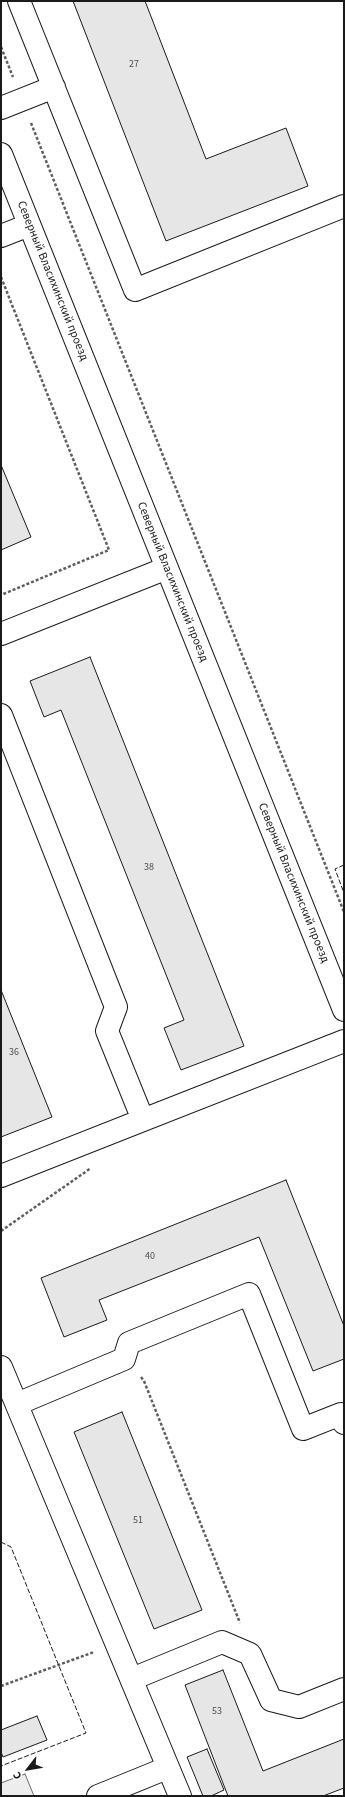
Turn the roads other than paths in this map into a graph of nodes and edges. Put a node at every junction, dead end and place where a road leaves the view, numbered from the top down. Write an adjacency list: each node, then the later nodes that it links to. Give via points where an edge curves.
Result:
1 (19, 1): 2 (street)
2 (54, 87): 3 (street); 5 (street, via 135,290)
3 (1, 108)
4 (1, 154): 6 (street, Северный Власихинский проезд)
5 (344, 206)
6 (29, 225): 7 (street); 8 (street, Северный Власихинский проезд)
7 (1, 236)
8 (167, 568): 9 (street); 11 (street, Северный Власихинский проезд)
9 (1, 634)
10 (1, 715): 14 (street, via 116,1007 107,1031)
11 (340, 986): 12 (street, Северный Власихинский проезд)
12 (344, 1010)
13 (344, 1041): 14 (street)
14 (143, 1120): 15 (street)
15 (1, 1176)
16 (1, 1367): 17 (street)
17 (17, 1404): 18 (street, via 124,1359 129,1343 249,1294 303,1429); 19 (street)
18 (343, 1417)
19 (132, 1680): 20 (street, via 222,1642 250,1654 271,1700 299,1707); 21 (street)
20 (344, 1689)
21 (167, 1768): 22 (street); 23 (street)
22 (98, 1796)
23 (180, 1796)

